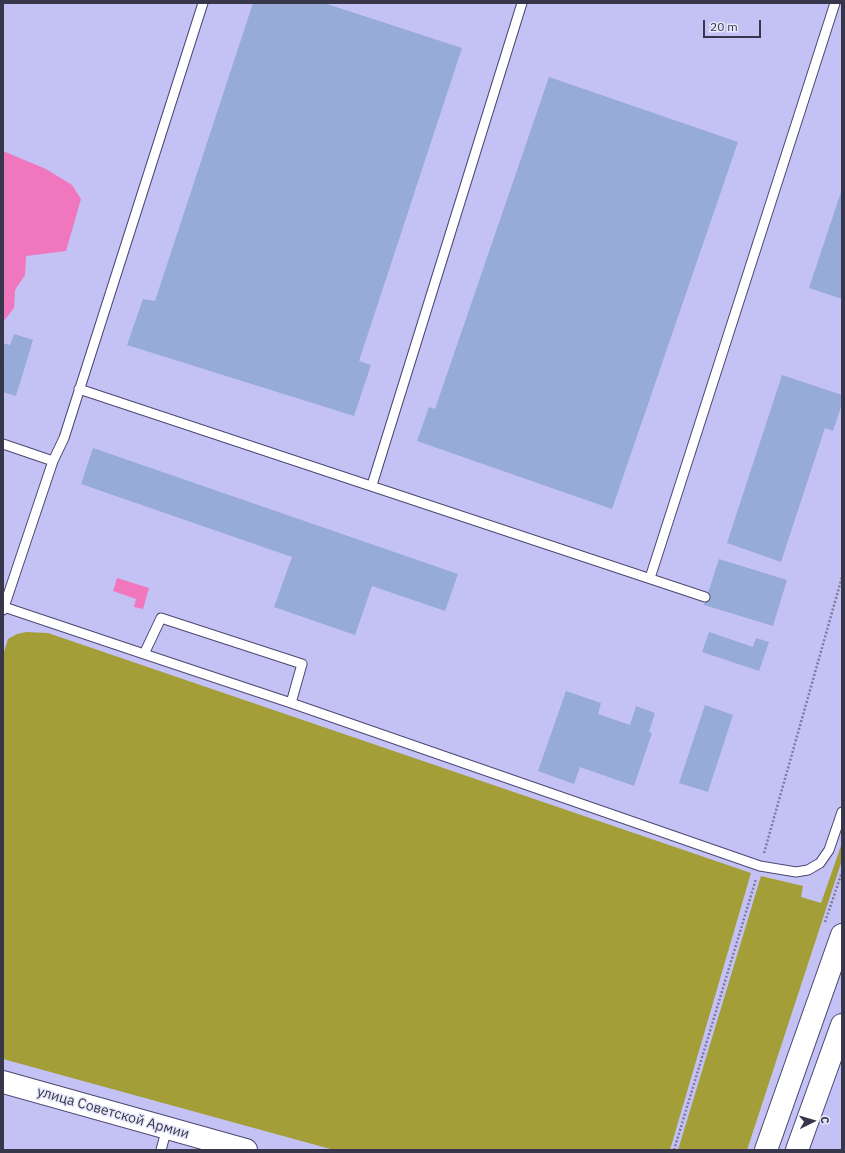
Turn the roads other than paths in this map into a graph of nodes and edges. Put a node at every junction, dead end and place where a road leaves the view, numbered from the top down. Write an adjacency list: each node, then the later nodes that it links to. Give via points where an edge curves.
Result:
1 (203, 3): 4 (lane)
2 (522, 3): 7 (lane)
3 (835, 3): 8 (lane)
4 (80, 389): 6 (lane); 7 (lane)
5 (3, 444): 6 (lane)
6 (54, 461): 10 (lane)
7 (372, 485): 8 (lane)
8 (650, 578): 9 (lane)
9 (705, 597)
10 (3, 608): 11 (lane)
11 (144, 654): 12 (lane); 12 (lane, via 161,618 302,664)
12 (291, 703): 13 (lane, via 760,866 796,872 808,870 820,863 829,850)
13 (842, 812)
14 (842, 935): 20 (main road)
15 (842, 1025): 21 (main road)
16 (3, 1082): 17 (main road, улица Советской Армии)
17 (167, 1128): 18 (lane); 19 (main road, улица Советской Армии)
18 (161, 1150)
19 (246, 1150)
20 (766, 1150)
21 (796, 1150)

